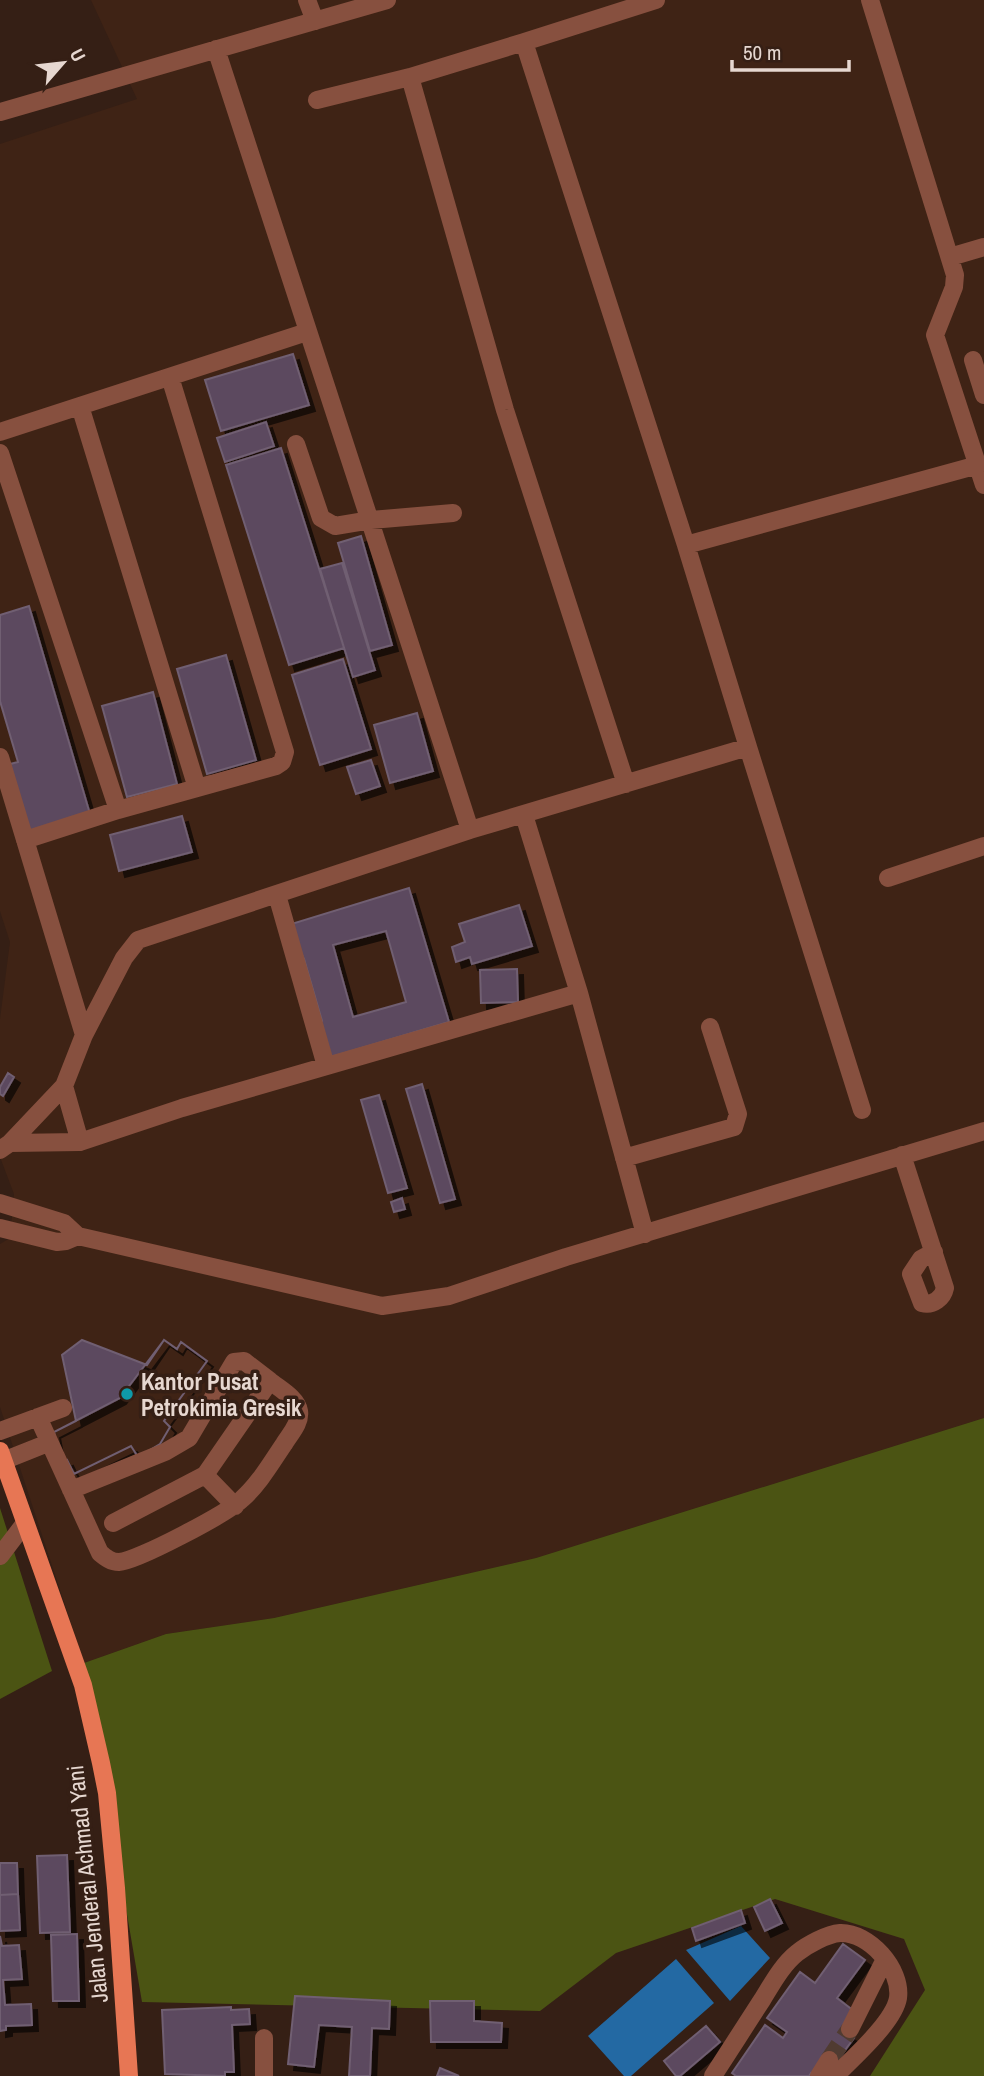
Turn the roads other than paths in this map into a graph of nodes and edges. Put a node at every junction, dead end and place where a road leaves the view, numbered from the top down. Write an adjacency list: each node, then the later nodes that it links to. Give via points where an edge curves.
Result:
1 (307, 0): 5 (street)
2 (387, 0): 5 (street)
3 (656, 0): 6 (street)
4 (870, 0): 12 (street)
5 (315, 21): 7 (street)
6 (524, 42): 8 (street); 25 (street)
7 (216, 49): 10 (street); 13 (street)
8 (410, 77): 9 (street); 28 (street, via 505,410)
9 (317, 100)
10 (0, 112)
11 (984, 247): 12 (street)
12 (950, 257): 21 (street, via 954,287 935,335)
13 (307, 332): 15 (street); 24 (street)
14 (973, 360): 16 (street)
15 (170, 377): 17 (street); 29 (street, via 285,752 276,766)
16 (984, 395)
17 (80, 406): 18 (street); 29 (street)
18 (0, 432)
19 (296, 444): 24 (street, via 321,518 335,526)
20 (0, 453): 30 (street)
21 (978, 465): 22 (street); 25 (street)
22 (984, 485)
23 (453, 513): 24 (street)
24 (371, 520): 32 (street)
25 (686, 545): 26 (street)
26 (748, 747): 28 (street); 42 (street)
27 (0, 757): 33 (street)
28 (626, 784): 31 (street)
29 (197, 788): 30 (street)
30 (118, 810): 33 (street)
31 (524, 815): 32 (street); 37 (street)
32 (470, 830): 36 (street)
33 (25, 840): 39 (street)
34 (984, 846): 35 (street)
35 (888, 878)
36 (277, 895): 39 (street, via 138,940); 40 (street)
37 (579, 993): 40 (street); 47 (street)
38 (710, 1027): 47 (street, via 738,1114 734,1127)
39 (84, 1035): 41 (street)
40 (326, 1066): 44 (street)
41 (64, 1086): 44 (street); 45 (street)
42 (862, 1110)
43 (984, 1131): 46 (street)
44 (80, 1142): 45 (street)
45 (5, 1146)
46 (902, 1155): 50 (street); 52 (street)
47 (624, 1158): 50 (street)
48 (0, 1203): 51 (street, via 64,1223)
49 (0, 1228): 51 (street, via 57,1242)
50 (645, 1234): 51 (street, via 449,1296 382,1306)
51 (78, 1236)
52 (933, 1252)
53 (270, 1381): 59 (street); 60 (street, via 244,1361 234,1362 189,1438); 61 (street, via 293,1399 299,1420 263,1476)
54 (63, 1408): 55 (street)
55 (38, 1417): 56 (street); 57 (street)
56 (0, 1431)
57 (48, 1443): 58 (street); 60 (street)
58 (1, 1456): 62 (main road, Jalan Jenderal Achmad Yani)
59 (205, 1475): 61 (street); 63 (street)
60 (71, 1490): 61 (street, via 100,1553 120,1562)
61 (235, 1506)
62 (25, 1523): 64 (street); 69 (main road, Jalan Jenderal Achmad Yani, via 83,1685 107,1793)
63 (113, 1523)
64 (0, 1556)
65 (885, 1959): 66 (street); 68 (street, via 896,1980 898,1999 878,2032); 71 (street, via 863,1939 837,1933 797,1953)
66 (850, 2029)
67 (264, 2038): 70 (street)
68 (832, 2068): 72 (street)
69 (129, 2076)
70 (264, 2076)
71 (713, 2076)
72 (819, 2076)

